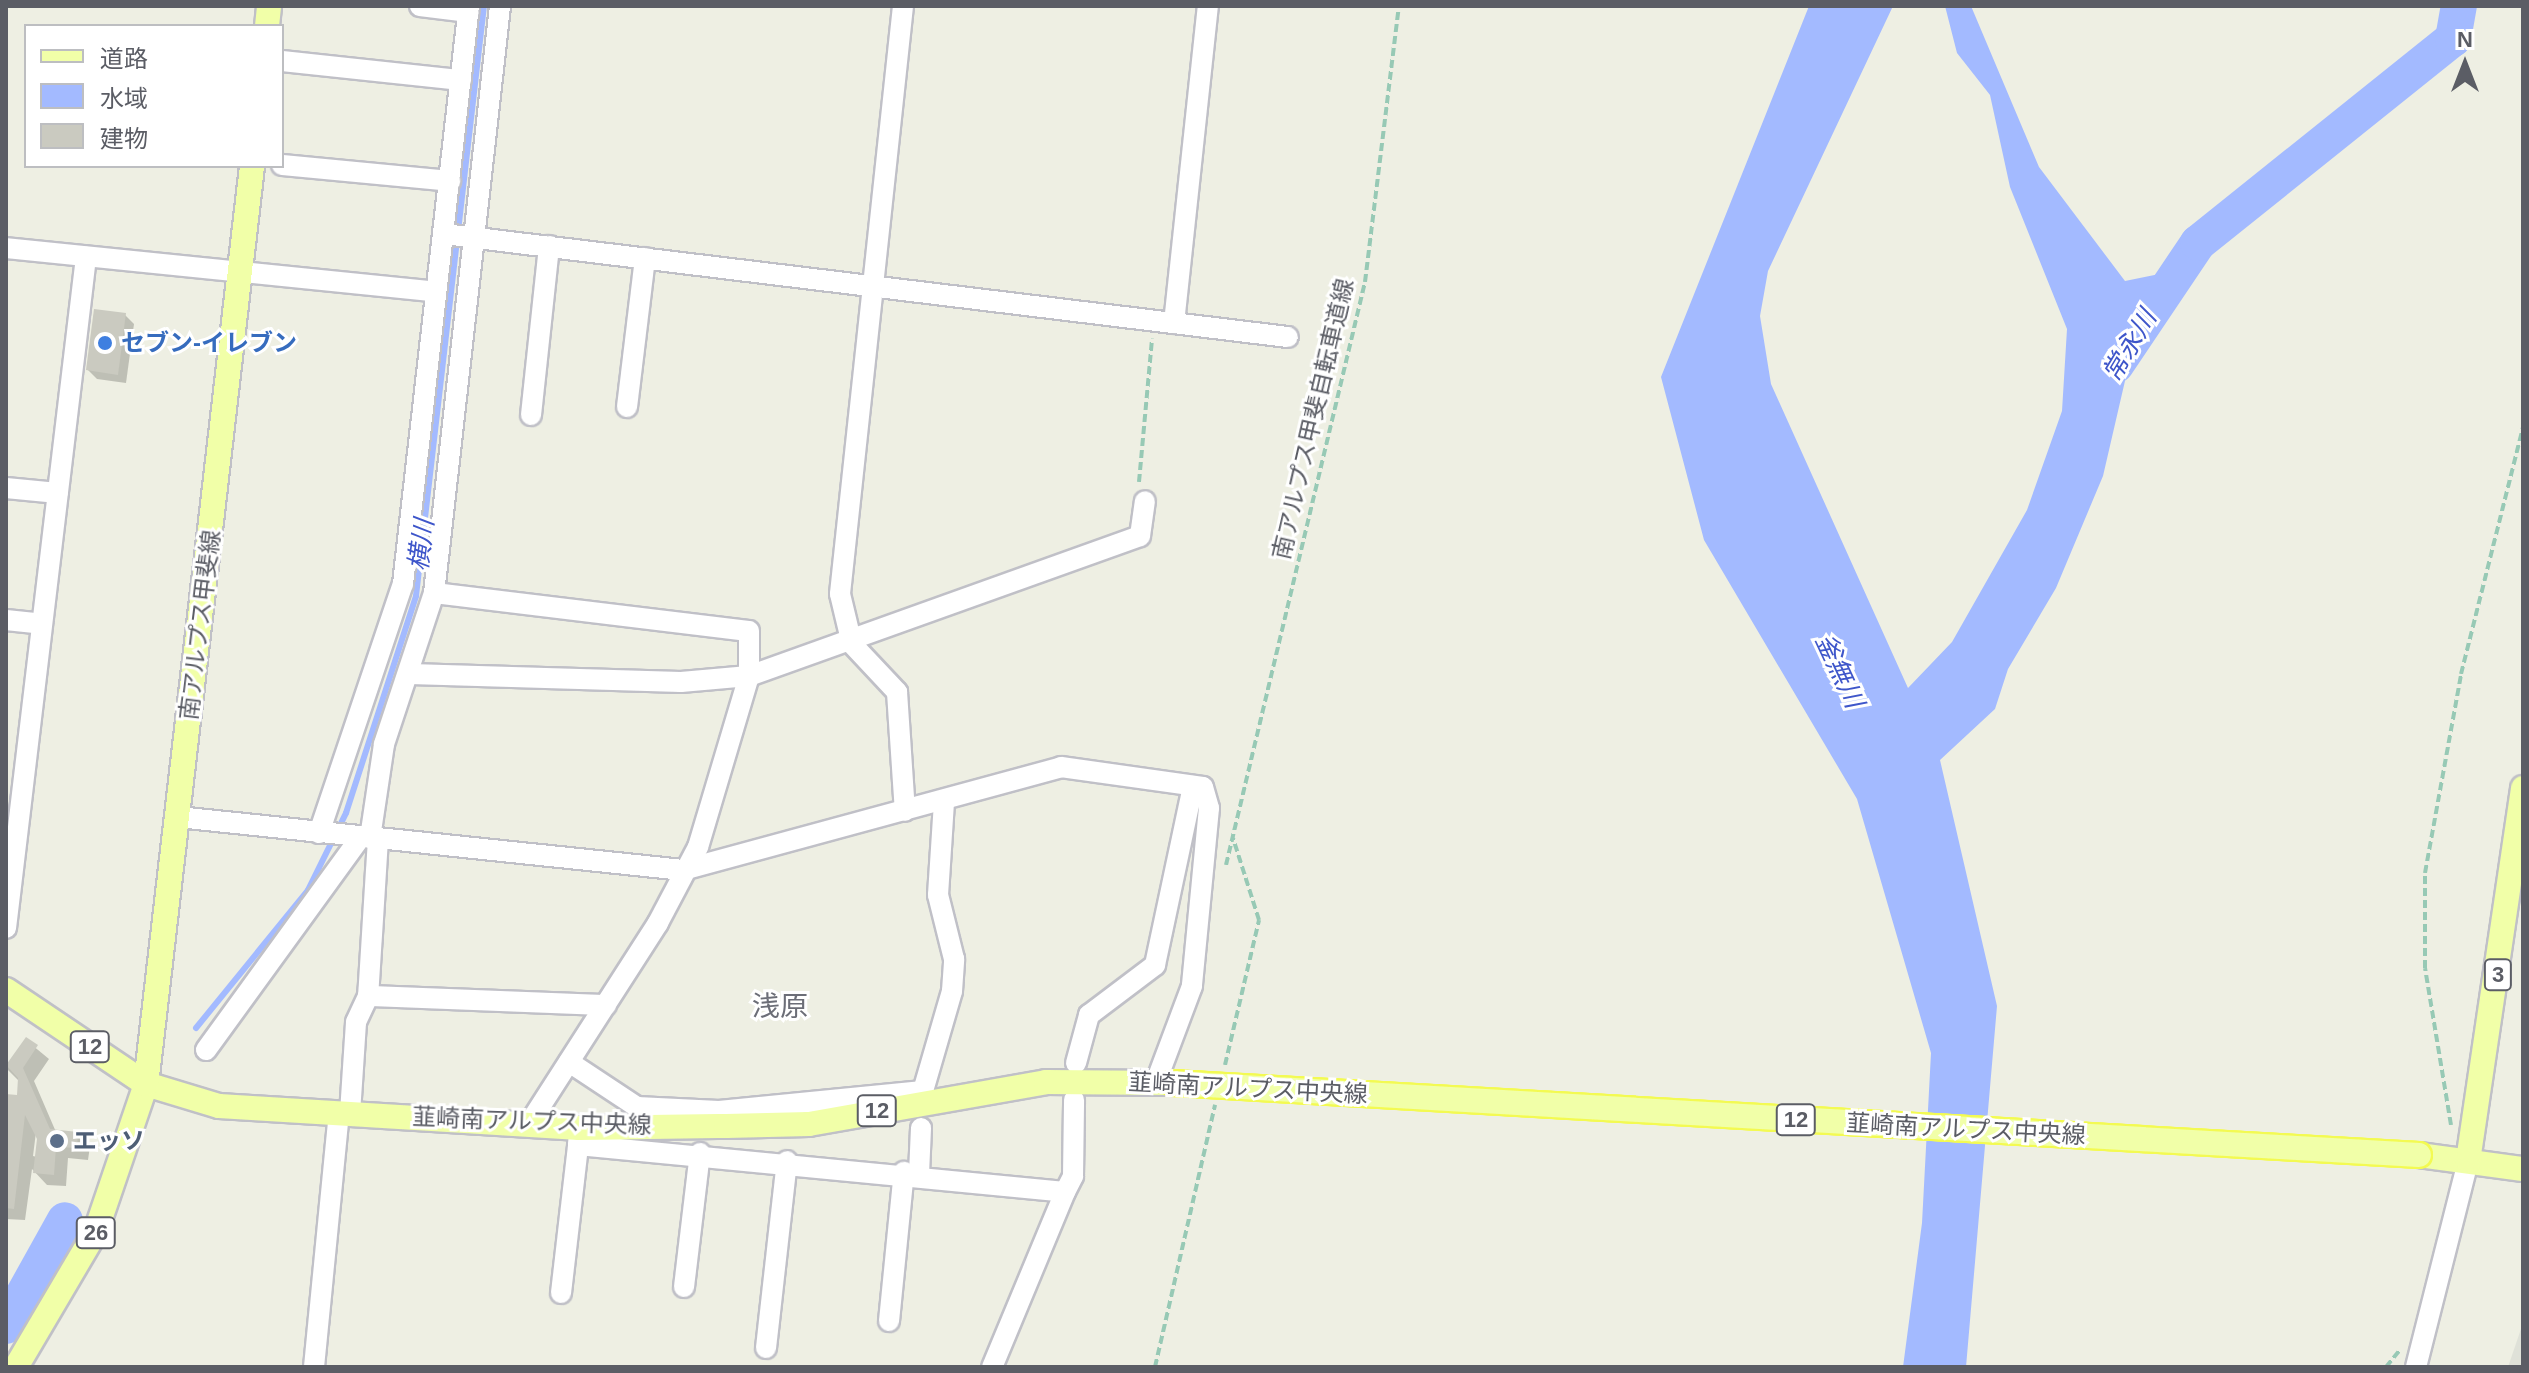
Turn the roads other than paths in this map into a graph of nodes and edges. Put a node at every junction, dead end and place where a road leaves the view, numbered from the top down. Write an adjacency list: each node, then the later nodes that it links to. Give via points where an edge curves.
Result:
1 (420, 6): 5 (street)
2 (500, 6): 12 (street)
3 (903, 6): 18 (street)
4 (1208, 6): 20 (street)
5 (469, 9): 7 (street)
6 (284, 61): 7 (street)
7 (461, 80): 10 (street)
8 (284, 165): 10 (street)
9 (252, 168): 17 (main road, 南アルプス甲斐線)
10 (450, 181): 11 (street)
11 (444, 234): 12 (street); 19 (street)
12 (473, 237): 13 (street); 27 (street)
13 (549, 246): 16 (street); 23 (street)
14 (6, 248): 15 (street)
15 (86, 257): 17 (street); 25 (street)
16 (645, 258): 18 (street); 22 (street)
17 (240, 277): 19 (street); 38 (main road, 南アルプス甲斐線)
18 (870, 286): 20 (street); 30 (street, via 841,552 840,594)
19 (436, 292): 39 (street, via 397,615)
20 (1164, 322): 21 (street)
21 (1288, 337)
22 (627, 407)
23 (531, 415)
24 (6, 488): 25 (street)
25 (58, 493): 29 (street)
26 (1145, 501): 30 (street, via 1140,536)
27 (434, 593): 31 (street); 32 (street, via 749,631)
28 (6, 620): 29 (street)
29 (42, 624): 33 (street)
30 (852, 644): 32 (street); 37 (street, via 897,692)
31 (410, 674): 32 (street, via 681,682); 40 (street, via 384,744)
32 (749, 676): 41 (street, via 698,847)
33 (16, 751): 42 (street)
34 (1198, 786): 36 (street, via 1061,767); 48 (street, via 1155,965 1089,1015); 49 (street, via 1209,808 1192,986)
35 (2523, 788): 57 (main road, 3)
36 (944, 801): 37 (street); 47 (street, via 938,895 954,959 952,991 923,1091 719,1111 637,1107)
37 (905, 811): 41 (street)
38 (178, 817): 39 (street); 50 (main road, 南アルプス甲斐線)
39 (323, 833): 40 (street)
40 (365, 837): 41 (street); 44 (street); 46 (street)
41 (683, 870): 45 (street)
42 (6, 928)
43 (6, 990): 50 (main road, 韮崎南アルプス中央線 / 12)
44 (368, 996): 45 (street); 52 (street, via 356,1022)
45 (606, 1005): 47 (street)
46 (206, 1050)
47 (569, 1062): 53 (street)
48 (1076, 1063)
49 (1165, 1082): 55 (main road, 韮崎南アルプス中央線 / 12, via 1046,1082 809,1124); 57 (main road, 韮崎南アルプス中央線 / 12, bridge)
50 (146, 1084): 52 (main road, 韮崎南アルプス中央線 / 12, via 219,1106); 66 (main road, 26, via 96,1231)
51 (1074, 1100): 61 (street, via 1073,1176)
52 (344, 1113): 53 (main road, 韮崎南アルプス中央線 / 12); 67 (street)
53 (530, 1122): 55 (main road, 韮崎南アルプス中央線 / 12)
54 (921, 1128): 60 (street)
55 (578, 1136): 56 (street); 63 (street)
56 (700, 1153): 58 (street); 62 (street)
57 (2469, 1158): 59 (main road, 韮崎南アルプス中央線 / 12); 69 (street)
58 (787, 1161): 60 (street); 65 (street)
59 (2523, 1169)
60 (911, 1173): 61 (street); 64 (street)
61 (1065, 1192): 68 (street)
62 (684, 1287)
63 (561, 1293)
64 (889, 1321)
65 (766, 1348)
66 (16, 1367)
67 (314, 1367)
68 (992, 1367)
69 (2416, 1367)

